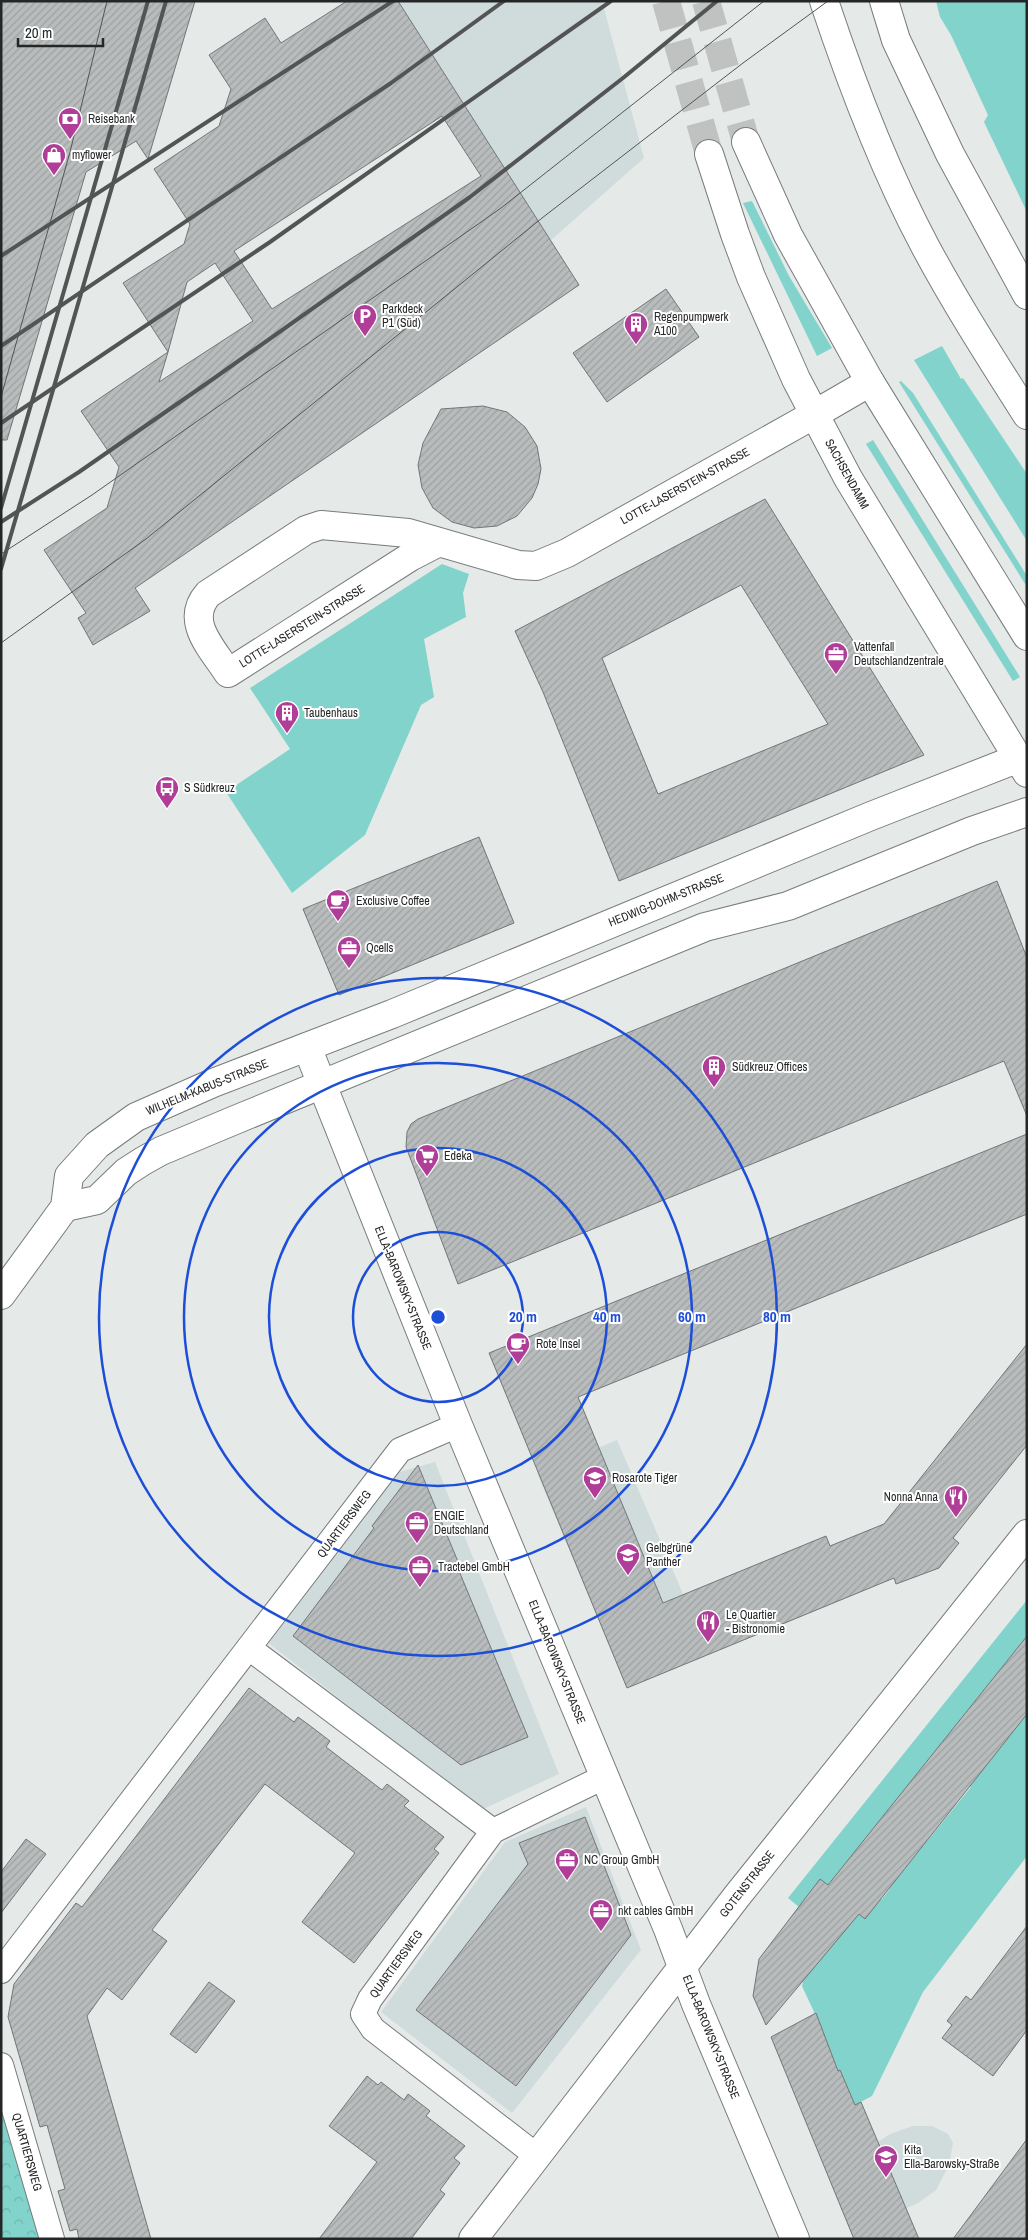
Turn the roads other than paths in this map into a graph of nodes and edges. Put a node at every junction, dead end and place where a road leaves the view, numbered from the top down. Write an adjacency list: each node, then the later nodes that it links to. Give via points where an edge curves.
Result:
1 (824, 1): 8 (main road, via 850,79 924,245)
2 (884, 1): 5 (main road, via 896,40 950,154)
3 (746, 142): 6 (main road, via 788,235)
4 (710, 154): 7 (main road, SACHSENDAMM, via 752,277 788,363)
5 (1027, 294)
6 (870, 382): 7 (main road, LOTTE-LASERSTEIN-STRASSE); 10 (main road)
7 (815, 414): 9 (main road, LOTTE-LASERSTEIN-STRASSE, via 567,553 536,566 518,565); 11 (main road, SACHSENDAMM, via 848,478)
8 (1027, 415)
9 (439, 542): 9 (main road, LOTTE-LASERSTEIN-STRASSE, via 408,533 321,524 306,530 208,594 198,612 200,628 228,673 410,557)
10 (1027, 636)
11 (1024, 764): 13 (main road, HEDWIG-DOHM-STRASSE, via 871,816)
12 (1027, 812): 14 (main road, via 788,906 705,927)
13 (307, 1047): 14 (main road, ELLA-BAROWSKY-STRASSE); 15 (main road, WILHELM-KABUS-STRASSE, via 156,1107 116,1129 69,1176)
14 (322, 1084): 15 (main road, via 161,1151 126,1172 97,1200); 17 (main road, ELLA-BAROWSKY-STRASSE)
15 (65, 1207): 16 (main road, WILHELM-KABUS-STRASSE)
16 (1, 1295)
17 (458, 1425): 19 (street, QUARTIERSWEG, via 400,1450); 20 (main road, ELLA-BAROWSKY-STRASSE)
18 (1027, 1534): 22 (main road, GOTENSTRASSE)
19 (249, 1648): 21 (street); 23 (street, QUARTIERSWEG)
20 (604, 1777): 21 (street, QUARTIERSWEG); 22 (main road, ELLA-BAROWSKY-STRASSE)
21 (493, 1832): 25 (street, QUARTIERSWEG, via 370,1998 364,2014 373,2029)
22 (682, 1967): 25 (main road, GOTENSTRASSE); 28 (main road, ELLA-BAROWSKY-STRASSE)
23 (1, 1971)
24 (1, 2065): 26 (street, QUARTIERSWEG)
25 (537, 2156): 27 (main road, GOTENSTRASSE)
26 (52, 2239)
27 (473, 2239)
28 (795, 2239)

